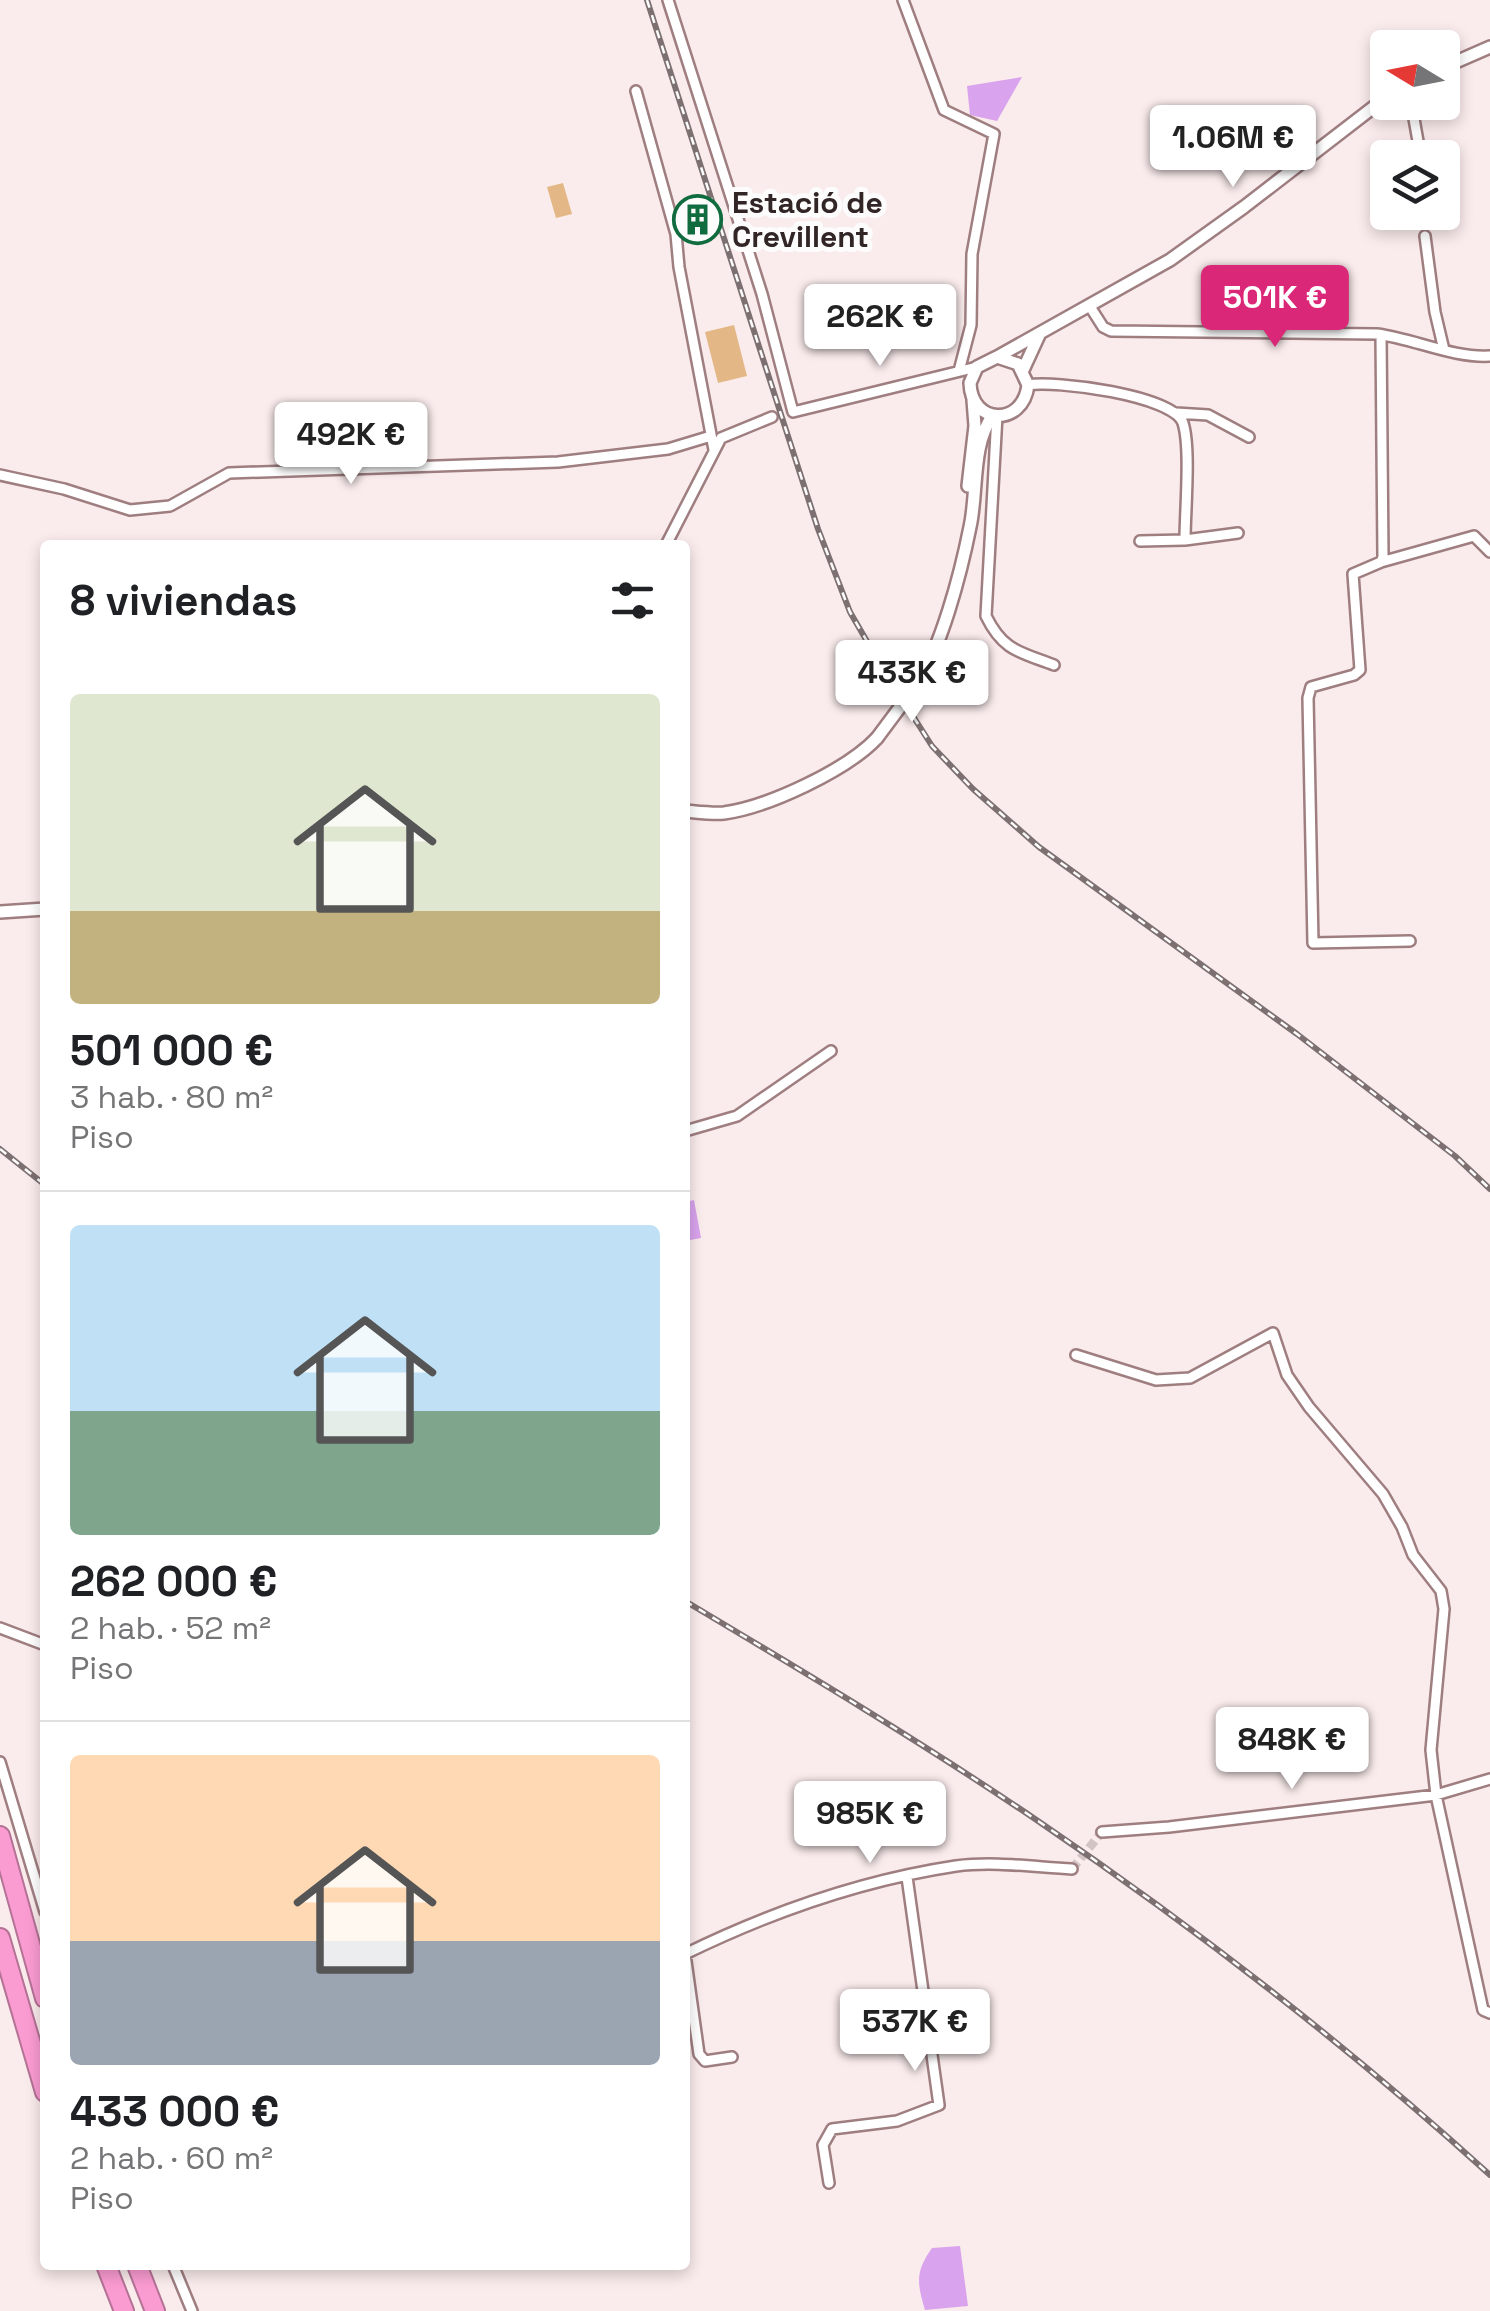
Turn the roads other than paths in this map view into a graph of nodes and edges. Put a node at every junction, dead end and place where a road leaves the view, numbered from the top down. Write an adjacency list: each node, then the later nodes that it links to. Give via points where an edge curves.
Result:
1 (668, 0): 16 (street, via 793,412)
2 (904, 0): 16 (street, via 944,110 994,134 972,254 971,325)
3 (1490, 48): 4 (street)
4 (1460, 60)
5 (636, 91): 22 (street, via 676,234)
6 (1370, 110): 8 (street, via 1170,260)
7 (1425, 236): 11 (street)
8 (1089, 305): 9 (street); 10 (street, via 1111,331)
9 (1041, 331): 13 (street); 15 (street)
10 (1381, 334): 11 (street); 32 (street)
11 (1444, 350): 12 (street)
12 (1490, 356)
13 (997, 357): 14 (street); 15 (street)
14 (977, 368): 16 (street); 18 (street, via 970,383)
15 (1023, 370): 17 (street)
16 (959, 371)
17 (1028, 385): 19 (street, via 1086,388); 20 (street, via 1018,408)
18 (973, 400): 20 (street); 30 (street)
19 (1176, 413): 23 (street, via 1208,414); 28 (street, via 1185,444)
20 (995, 415): 30 (street, via 982,439); 33 (street, via 986,616 1006,647)
21 (772, 417): 24 (street, via 721,438)
22 (712, 436): 24 (street); 25 (street, via 668,449 558,462 229,473 170,506 130,510)
23 (1249, 437)
24 (714, 450): 27 (street)
25 (0, 475)
26 (1238, 533): 28 (street)
27 (669, 540)
28 (1185, 540): 29 (street)
29 (1140, 541)
30 (965, 545): 34 (street, bridge, via 923,675 858,758 794,792 724,813)
31 (1490, 552): 32 (street, via 1474,536)
32 (1381, 562): 37 (street, via 1353,574 1360,670 1311,688 1308,698 1313,943)
33 (1054, 665)
34 (690, 811)
35 (40, 909): 36 (street)
36 (0, 912)
37 (1410, 941)
38 (831, 1051): 39 (street, via 736,1116)
39 (690, 1130)
40 (1076, 1355): 45 (street, via 1156,1380 1190,1378 1273,1333 1287,1375 1383,1494 1413,1555 1442,1591 1431,1750)
41 (0, 1628): 42 (street)
42 (40, 1643)
43 (0, 1762): 50 (street)
44 (1490, 1779): 45 (street)
45 (1436, 1795): 46 (street); 55 (street, via 1484,2010)
46 (1102, 1832)
47 (0, 1836): 53 (highway)
48 (1072, 1870): 49 (street, via 992,1864)
49 (907, 1877): 52 (street, via 744,1925); 58 (street, via 938,2105 897,2120 832,2130 822,2145)
50 (40, 1895)
51 (0, 1938): 57 (highway)
52 (690, 1952)
53 (40, 1980)
54 (690, 1992): 56 (street, via 698,2054 705,2061)
55 (1490, 2013)
56 (732, 2058)
57 (40, 2075)
58 (829, 2184)
59 (108, 2270): 62 (highway)
60 (139, 2270): 63 (highway)
61 (174, 2270): 64 (street)
62 (124, 2311)
63 (156, 2311)
64 (192, 2311)

